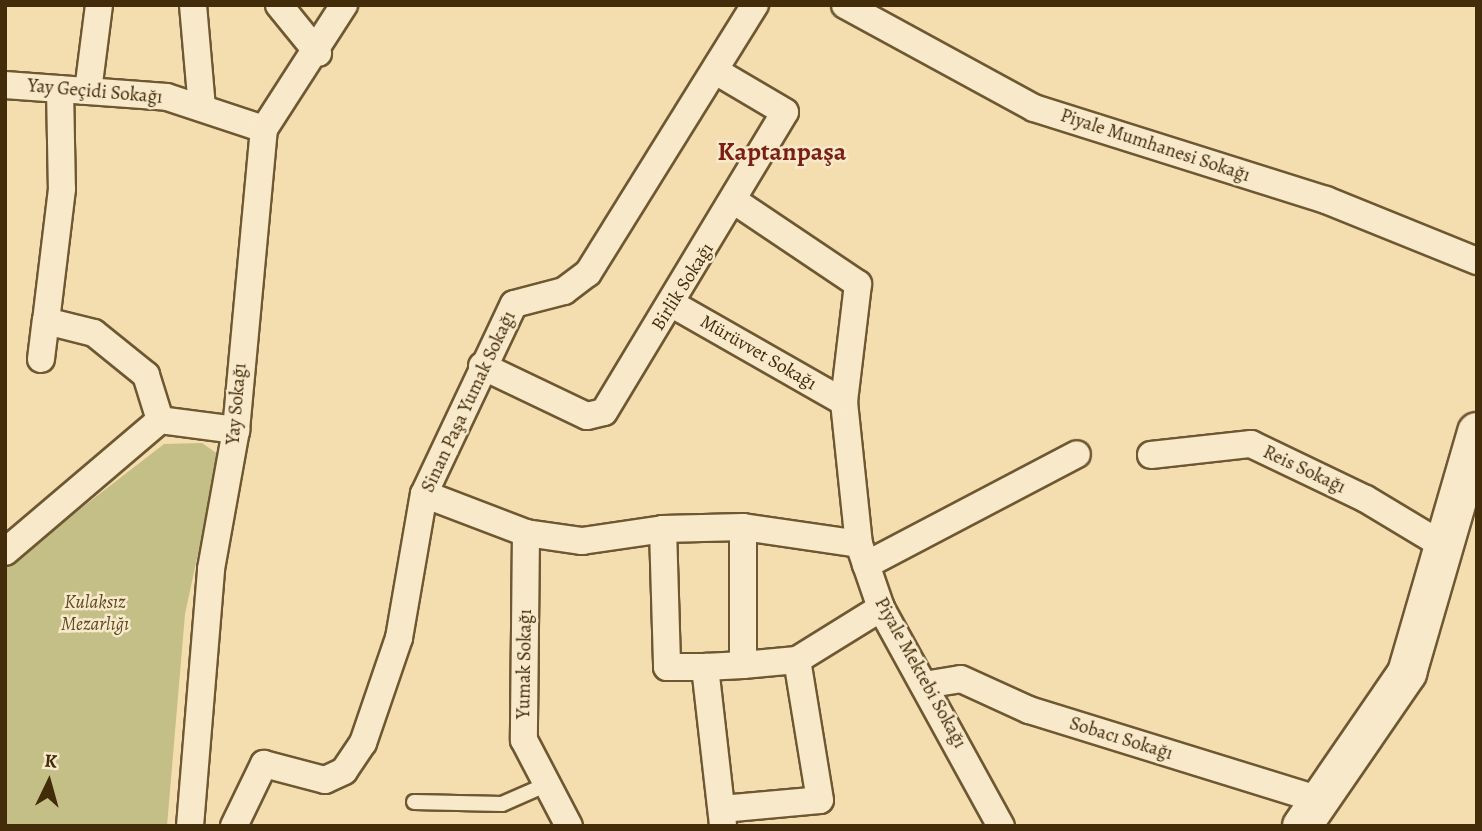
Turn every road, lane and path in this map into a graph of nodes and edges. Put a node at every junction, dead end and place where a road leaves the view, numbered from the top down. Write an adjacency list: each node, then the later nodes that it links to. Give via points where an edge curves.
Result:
1 (99, 5): 11 (street)
2 (193, 5): 12 (street)
3 (279, 5): 7 (street)
4 (344, 5): 7 (street)
5 (755, 5): 8 (street, Sinan Paşa Yumak Sokağı)
6 (845, 5): 15 (street, Piyale Mumhanesi Sokağı, via 1034,108 1326,200)
7 (318, 53): 13 (street)
8 (717, 72): 14 (street, Birlik Sokağı, via 785,112); 19 (street, Sinan Paşa Yumak Sokağı, via 588,273 564,291 514,304)
9 (5, 85): 10 (street, Yay Geçidi Sokağı)
10 (60, 89): 11 (street, Yay Geçidi Sokağı); 17 (street, via 62,189)
11 (88, 91): 12 (street, Yay Geçidi Sokağı, via 167,97)
12 (202, 108): 13 (street, Yay Geçidi Sokağı)
13 (264, 129): 22 (street, Yay Sokağı)
14 (736, 202): 16 (street, Birlik Sokağı); 20 (street, Piyale Mektebi Sokağı, via 858,284)
15 (1477, 261)
16 (672, 304): 19 (street, Birlik Sokağı, via 604,412 587,416); 20 (street, Mürüvvet Sokağı)
17 (46, 321): 18 (street); 21 (street, via 94,333 146,375)
18 (41, 359)
19 (482, 366): 26 (street, Sinan Paşa Yumak Sokağı)
20 (844, 402): 32 (street, Piyale Mektebi Sokağı)
21 (160, 420): 22 (street); 31 (street)
22 (236, 430): 42 (street, Yay Sokağı, via 211,569)
23 (1477, 432): 30 (street)
24 (1077, 454): 32 (street)
25 (1151, 455): 30 (street, Reis Sokağı, via 1251,444 1366,499)
26 (424, 494): 29 (street); 43 (street, Sinan Paşa Yumak Sokağı, via 399,638 363,743 344,771 325,780 264,764)
27 (743, 527): 28 (street); 32 (street); 35 (street)
28 (663, 529): 29 (street, via 582,541); 36 (street, via 667,667)
29 (526, 533): 38 (street, Yumak Sokağı, via 524,740)
30 (1444, 546): 40 (street, via 1407,673)
31 (5, 552)
32 (862, 555): 33 (street, Piyale Mektebi Sokağı)
33 (881, 608): 34 (street); 37 (street, Piyale Mektebi Sokağı)
34 (797, 660): 35 (street); 41 (street, via 820,800)
35 (743, 665): 36 (street)
36 (705, 667): 41 (street)
37 (924, 685): 40 (street, Sobacı Sokağı, via 961,679 1029,710); 45 (street, Piyale Mektebi Sokağı)
38 (550, 783): 39 (lane, via 502,804); 44 (street, Yumak Sokağı)
39 (414, 802)
40 (1311, 813)
41 (722, 818)
42 (190, 826)
43 (234, 826)
44 (569, 826)
45 (1001, 826)

